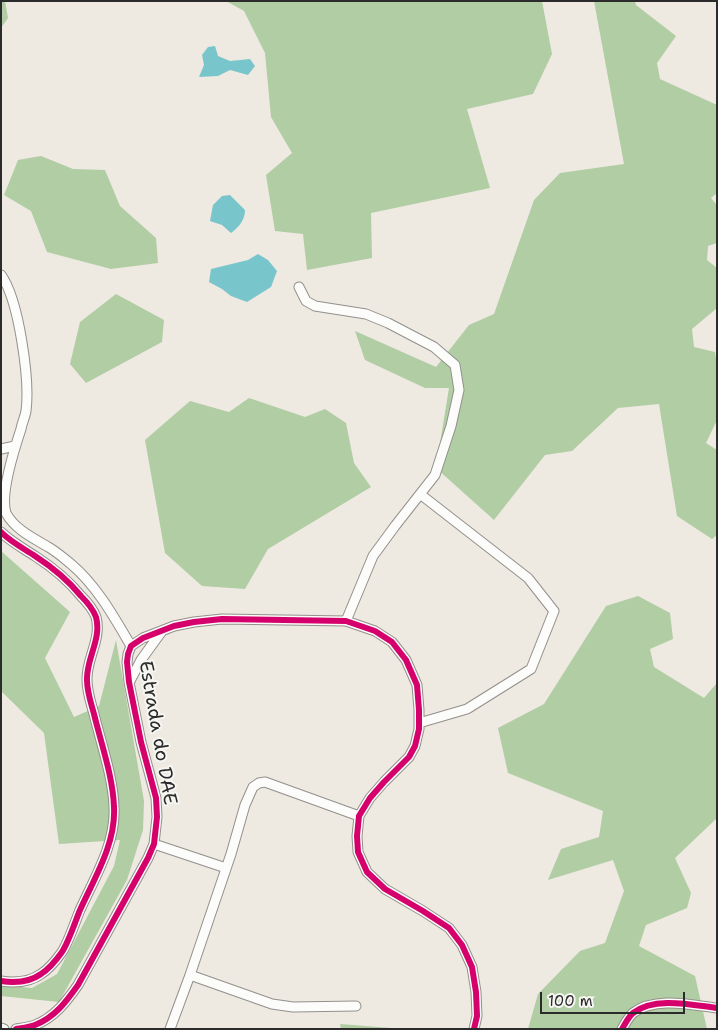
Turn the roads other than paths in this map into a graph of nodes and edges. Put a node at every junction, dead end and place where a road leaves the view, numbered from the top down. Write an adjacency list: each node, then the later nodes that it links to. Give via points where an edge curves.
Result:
1 (1, 275): 3 (street, via 14,305 26,381 26,412)
2 (299, 287): 5 (street, via 306,301 315,306 366,314 388,323 434,347 455,365 459,390 451,426 435,475)
3 (15, 446): 4 (street); 9 (street, via 4,486 6,513 14,524 53,550 89,582)
4 (1, 449)
5 (420, 494): 7 (street, via 373,556); 11 (street, via 528,578 554,611 531,669 467,709)
6 (1, 532): 16 (street, via 72,586 91,607 95,617 96,639 87,680 111,784 114,822 108,848 62,952 41,974 12,983)
7 (346, 621): 8 (street, Estrada do DAE, via 222,619 174,626); 11 (street, Estrada do DAE, via 375,631 392,642 406,660 417,685)
8 (162, 631): 9 (street, Estrada do DAE); 10 (street, Estrada do DAE, via 140,660)
9 (132, 646): 10 (street, Estrada do DAE, via 127,662)
10 (129, 682): 13 (street, Estrada do DAE, via 140,742 156,798)
11 (419, 723): 12 (street, Estrada do DAE, via 415,746 409,757 370,798)
12 (359, 816): 14 (street, via 265,782 259,783 245,805); 21 (street, Estrada do DAE, via 358,852 367,872 385,889 449,928 462,945 472,967 476,992)
13 (154, 844): 14 (street); 19 (street, Estrada do DAE, via 65,1004 52,1016)
14 (226, 868): 15 (street)
15 (190, 975): 17 (street, via 272,1004 292,1007); 20 (street)
16 (1, 981)
17 (356, 1006)
18 (717, 1008): 22 (street, via 671,1002 647,1006 633,1013)
19 (16, 1029)
20 (170, 1029)
21 (474, 1029)
22 (622, 1029)

